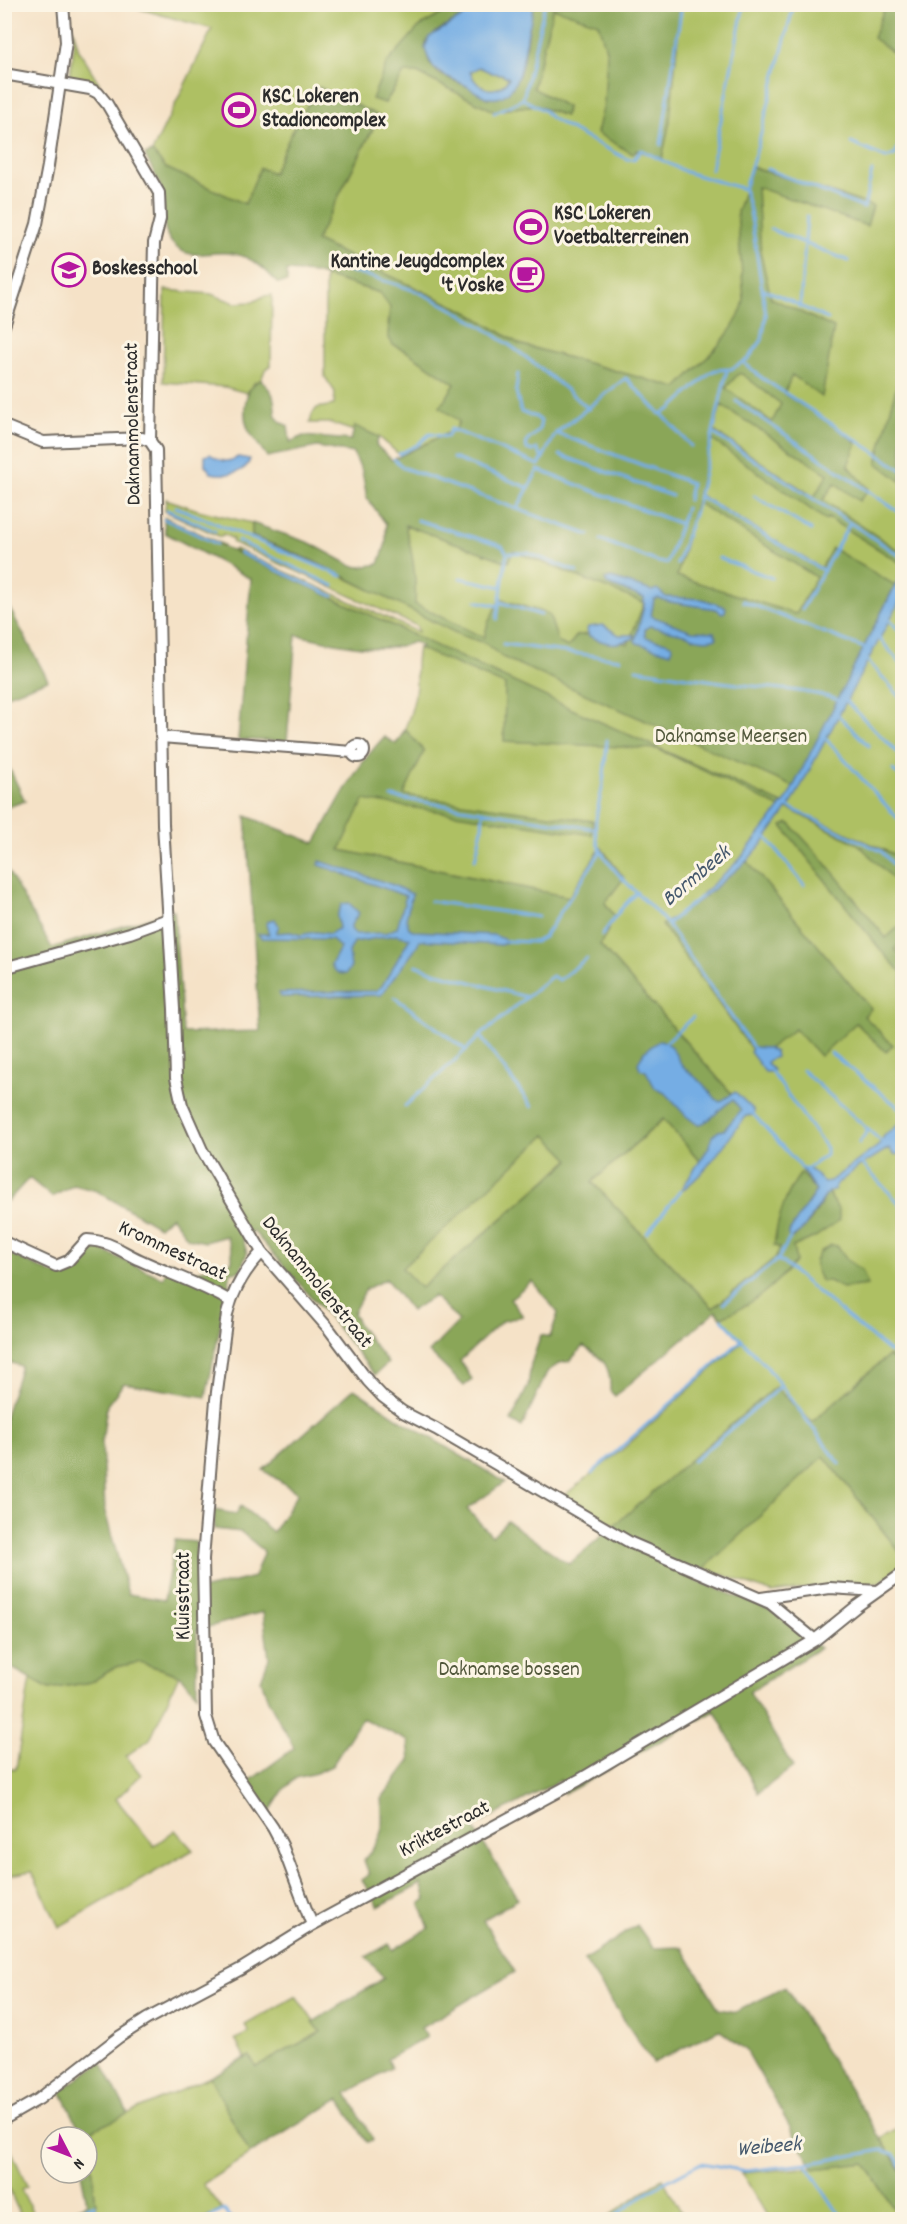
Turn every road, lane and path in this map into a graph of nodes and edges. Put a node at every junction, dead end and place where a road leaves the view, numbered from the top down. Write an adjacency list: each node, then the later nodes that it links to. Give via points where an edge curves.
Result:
1 (63, 4): 3 (street, via 66,42)
2 (4, 74): 3 (street)
3 (61, 84): 4 (street, via 37,224); 6 (street, Daknammolenstraat, via 98,93 159,193 160,219 154,243)
4 (4, 326)
5 (4, 426): 6 (street, via 43,442 142,438)
6 (150, 441): 7 (street, Daknammolenstraat, via 156,450)
7 (161, 737): 8 (street); 9 (street, Daknammolenstraat)
8 (352, 752)
9 (168, 919): 10 (street); 12 (street, Daknammolenstraat, via 176,1078 182,1105 202,1150)
10 (4, 968)
11 (4, 1242): 13 (street, Krommestraat, via 56,1266 68,1261 87,1240 102,1241)
12 (262, 1252): 13 (street, Kluisstraat, via 239,1281); 16 (street, Daknammolenstraat, via 368,1381 403,1412 631,1543)
13 (230, 1301): 18 (street, Kluisstraat, via 216,1400 203,1559 206,1716 214,1742 282,1845)
14 (903, 1574): 15 (street, Kriktestraat)
15 (877, 1591): 16 (street, via 830,1588); 17 (street, Kriktestraat)
16 (759, 1598): 17 (street, Daknammolenstraat)
17 (815, 1640): 18 (street, Kriktestraat, via 579,1780)
18 (312, 1925): 19 (street, Kriktestraat, via 118,2037 39,2099)
19 (4, 2119)

